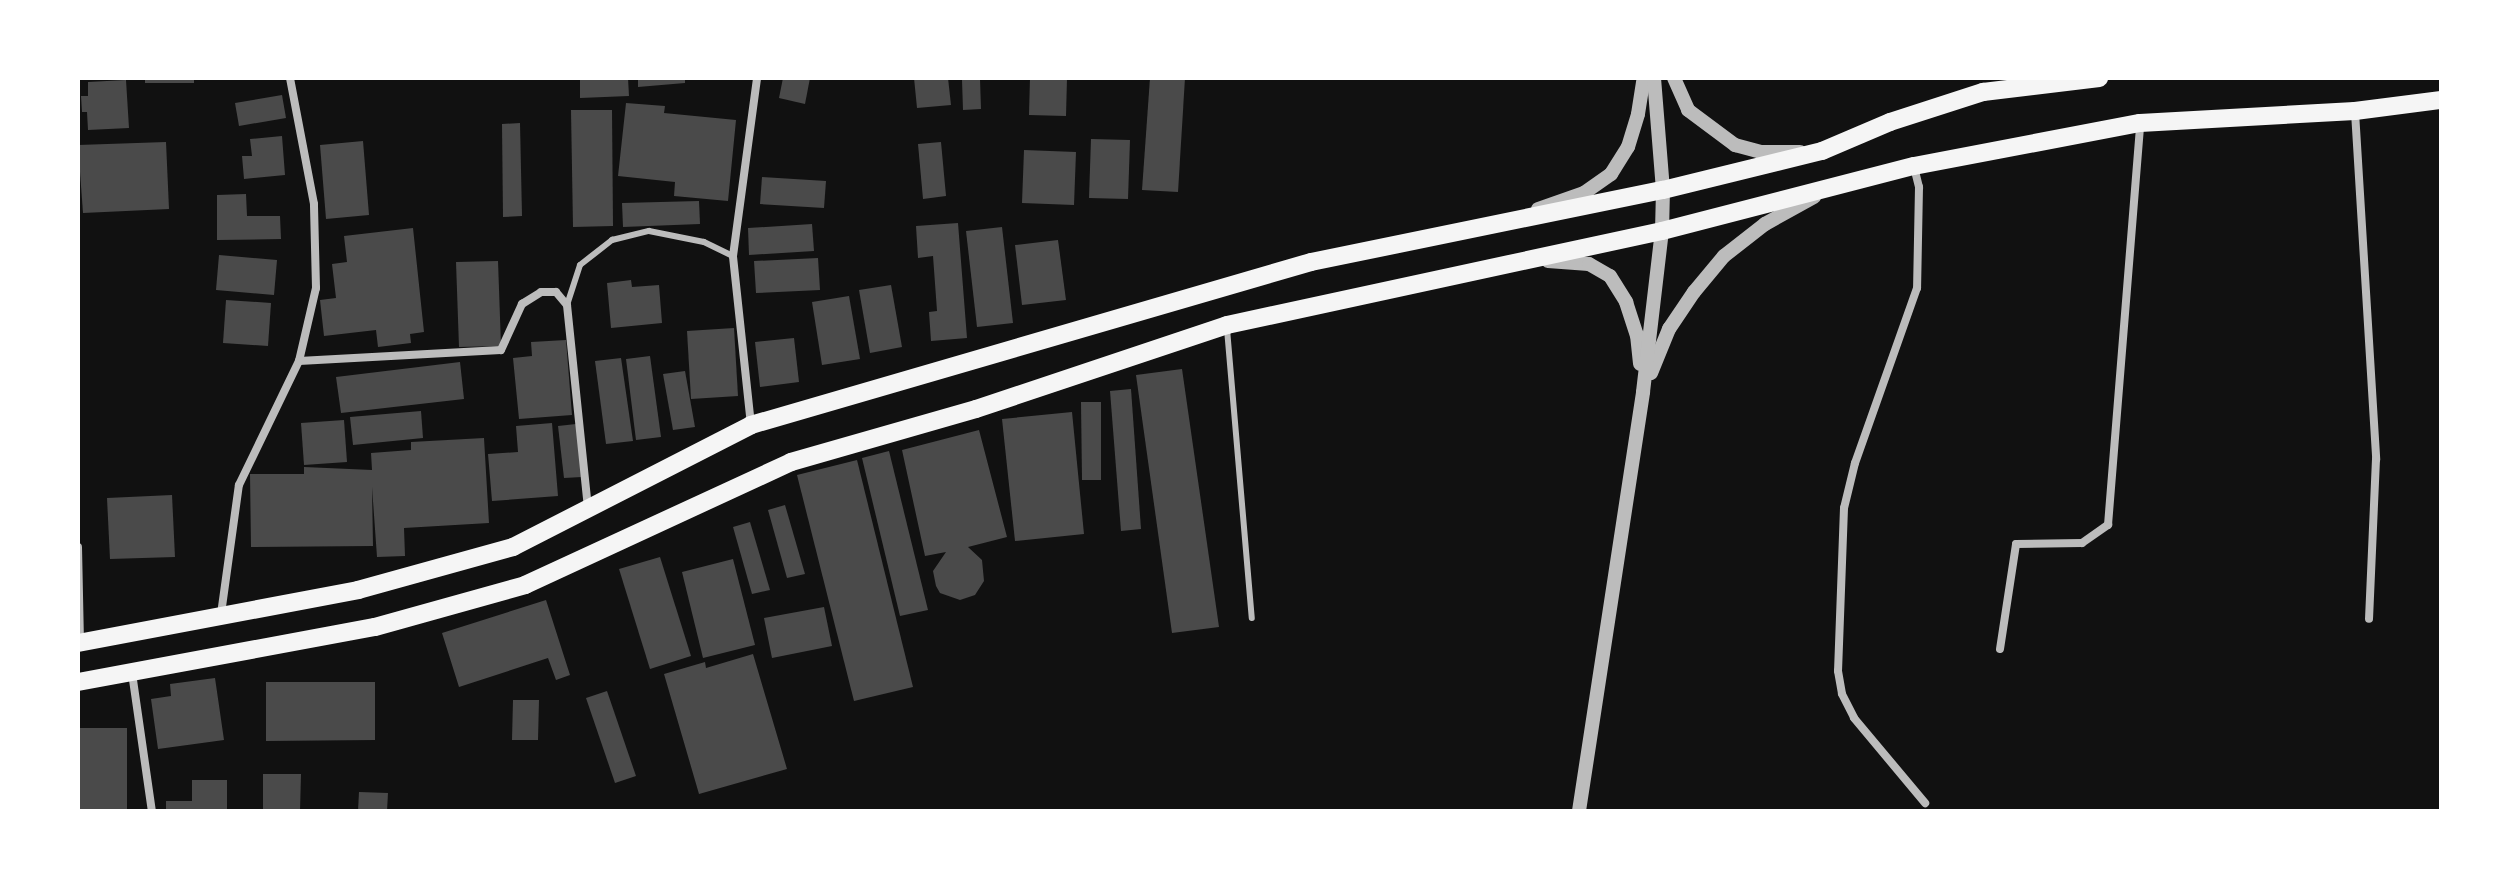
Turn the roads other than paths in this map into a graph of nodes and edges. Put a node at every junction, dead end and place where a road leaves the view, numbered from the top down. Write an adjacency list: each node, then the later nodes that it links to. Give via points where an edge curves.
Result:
1 (290, 78): 21 (street, via 314,204 316,288)
2 (757, 78): 17 (street)
3 (1644, 78): 15 (street, via 1628,147 1611,174 1584,193)
4 (1654, 78): 14 (street)
5 (1674, 78): 11 (street, via 1688,110 1735,145 1761,152)
6 (2099, 78): 7 (main road)
7 (1982, 85): 11 (main road)
8 (2441, 100): 9 (main road)
9 (2355, 111): 10 (main road); 28 (street, via 2376,459)
10 (2140, 123): 12 (main road); 30 (street, via 2108,525 2082,543 2016,544)
11 (1822, 151): 14 (main road)
12 (1914, 166): 13 (main road); 33 (street, via 1919,187 1917,288 1844,508 1838,671 1854,718)
13 (1831, 187): 16 (main road); 22 (street, via 1765,224 1724,256 1669,329)
14 (1663, 190): 15 (main road); 16 (street)
15 (1485, 227): 23 (main road, via 1311,262)
16 (1662, 231): 18 (main road); 22 (street)
17 (733, 256): 19 (lane, via 704,242 649,231 612,240 580,265); 23 (street)
18 (1520, 262): 20 (main road); 22 (street, via 1570,261 1610,276 1637,335)
19 (567, 305): 21 (street, via 556,292 541,292 522,304 501,350); 24 (street)
20 (1227, 325): 27 (lane); 31 (main road, via 976,409 791,462 525,585 375,627)
21 (299, 361): 26 (street, via 239,485)
22 (1643, 392): 35 (street)
23 (751, 425): 24 (main road)
24 (589, 510): 26 (main road, via 513,547 358,590)
25 (78, 547): 29 (street)
26 (221, 614): 29 (main road)
27 (1252, 618)
28 (2369, 619)
29 (79, 643)
30 (2000, 649)
31 (132, 673): 32 (main road); 34 (street)
32 (78, 682)
33 (1925, 803)
34 (152, 811)
35 (1579, 811)

